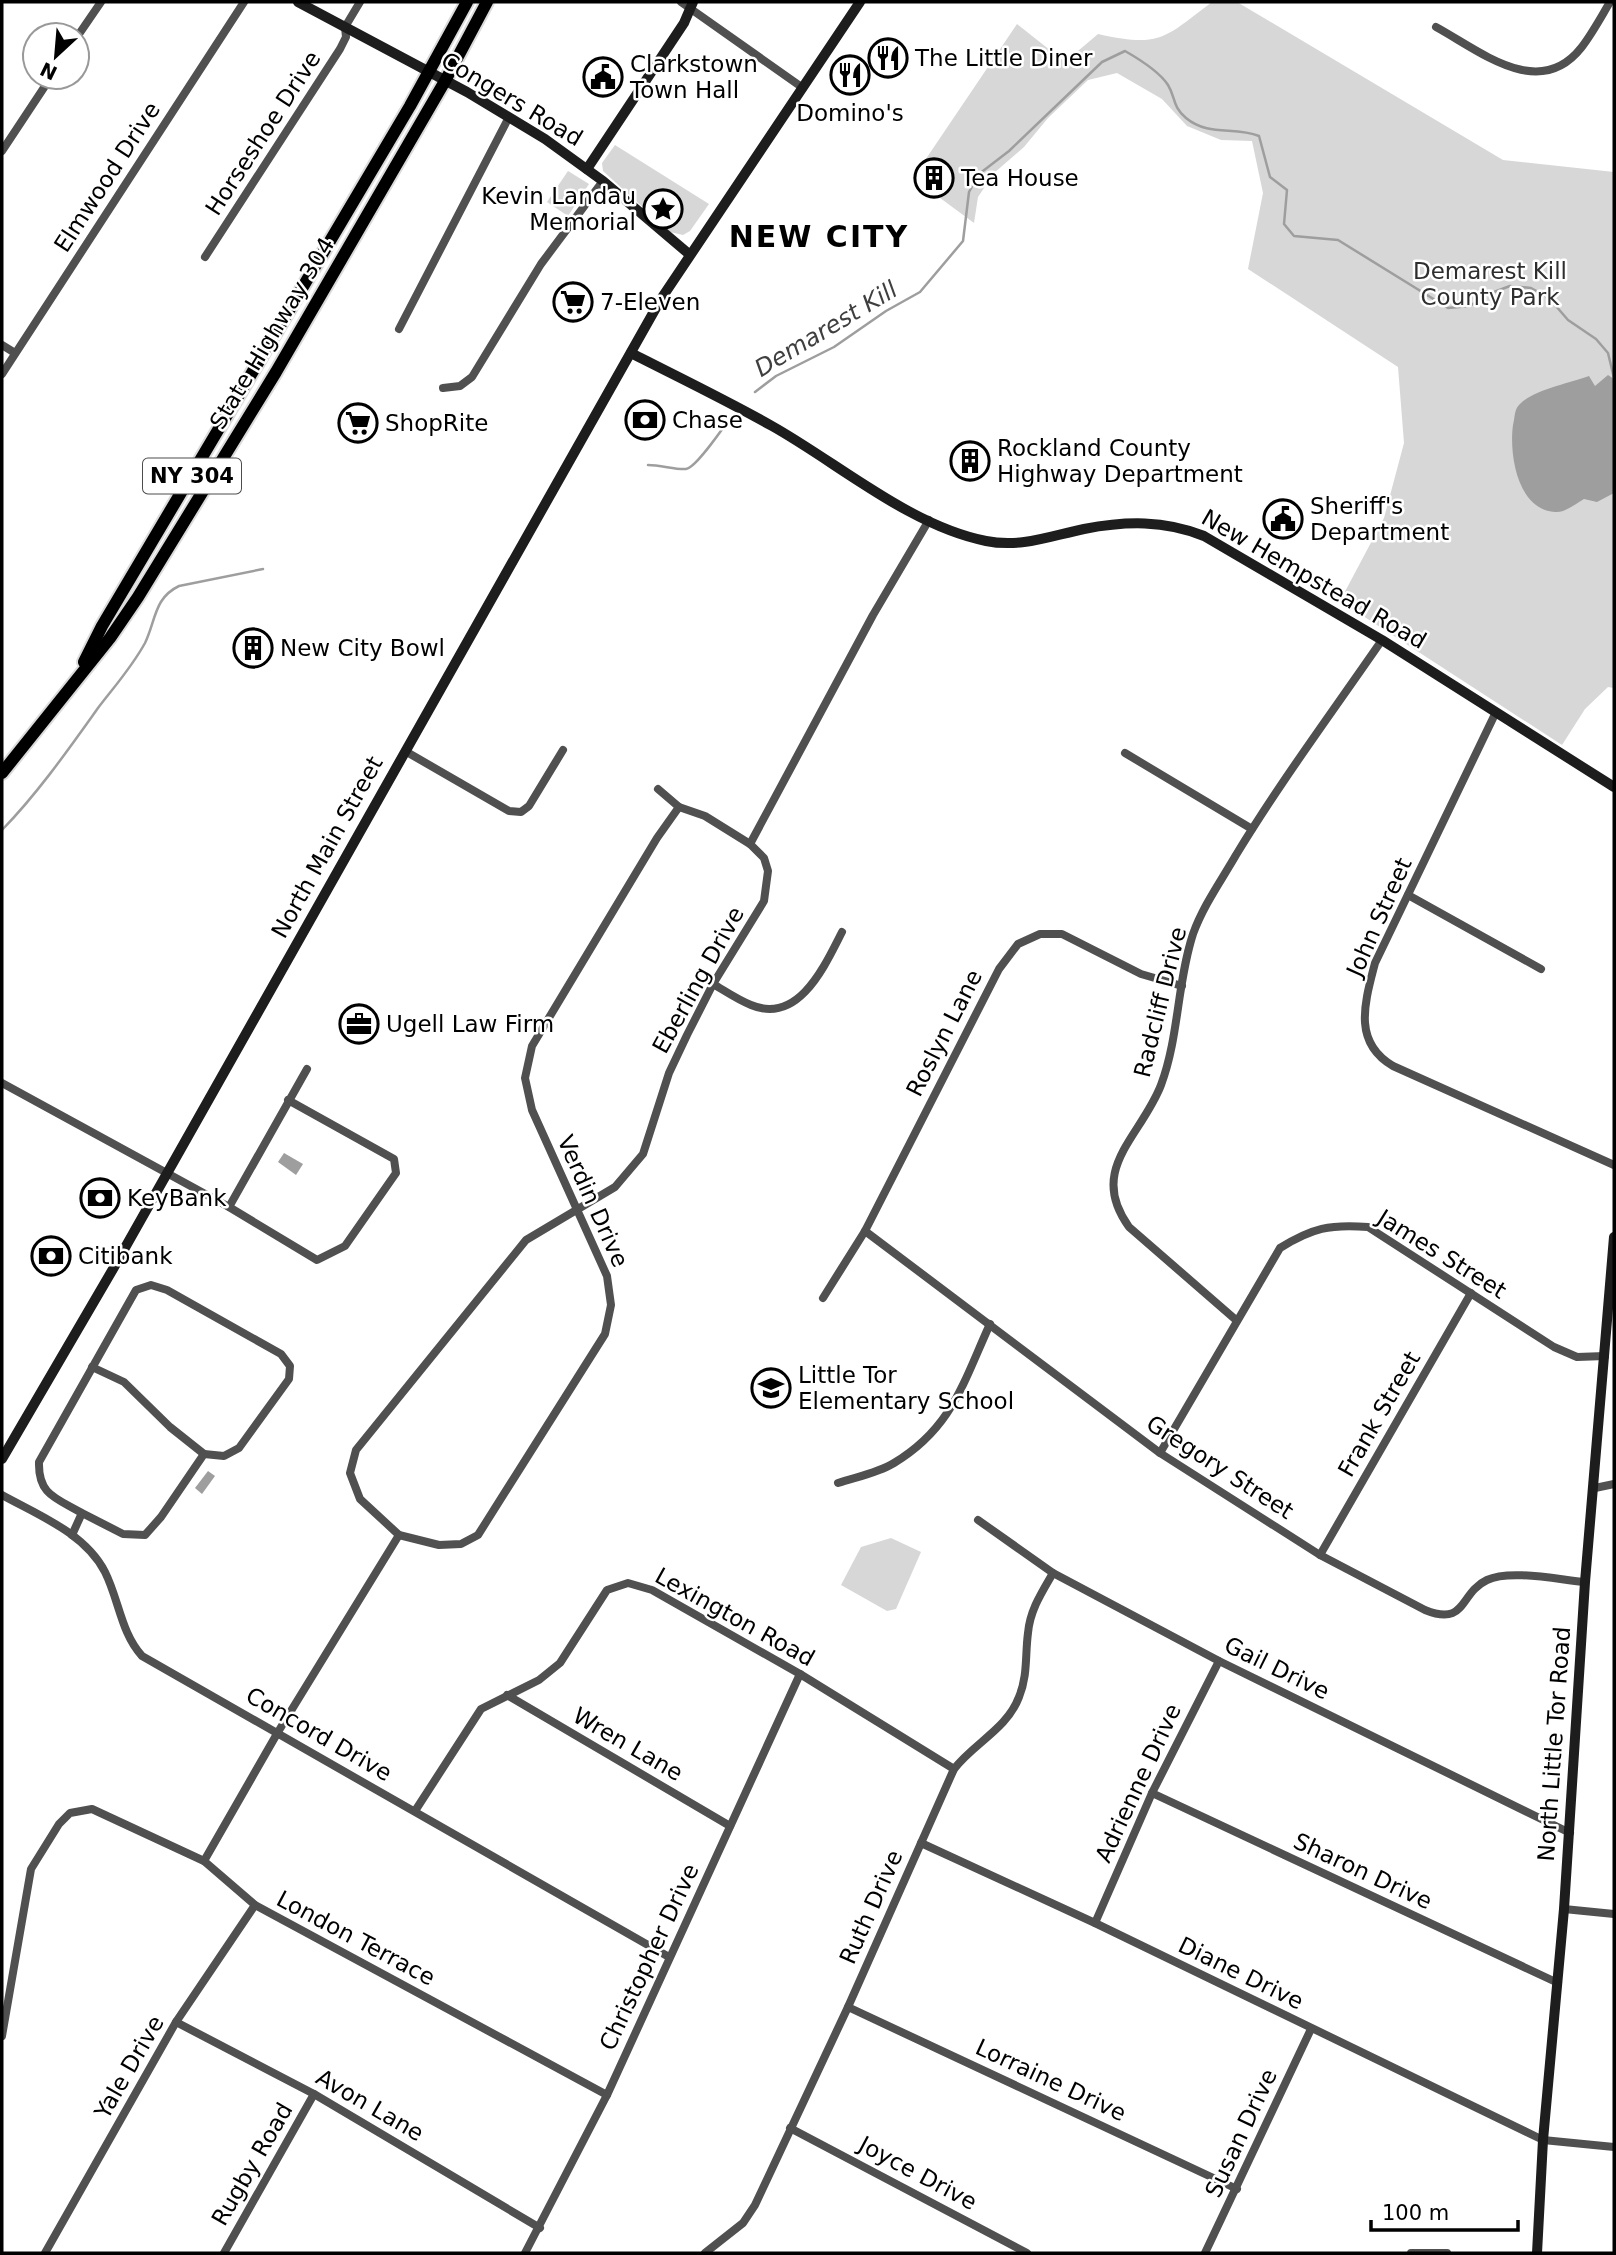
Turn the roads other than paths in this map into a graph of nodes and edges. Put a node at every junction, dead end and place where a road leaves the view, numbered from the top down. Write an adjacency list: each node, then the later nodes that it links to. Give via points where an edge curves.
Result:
1 (101, 2): 10 (street)
2 (244, 2): 26 (street, Elmwood Drive)
3 (299, 2): 11 (street, Congers Road)
4 (360, 2): 11 (street, Horseshoe Drive)
5 (467, 2): 13 (main road, State Highway 304 / NY 304)
6 (487, 2): 14 (main road, State Highway 304 / NY 304)
7 (860, 2): 15 (street, North Main Street)
8 (1610, 2): 12 (street, via 1581,49 1548,73 1505,65)
9 (688, 4): 15 (street); 19 (street, via 684,23)
10 (88, 21)
11 (345, 27): 13 (street, Congers Road); 22 (street, Horseshoe Drive, via 340,49)
12 (1436, 27)
13 (429, 73): 14 (street, Congers Road); 31 (main road, State Highway 304 / NY 304)
14 (445, 81): 17 (street, Congers Road); 31 (main road, State Highway 304 / NY 304, via 163,557 110,638)
15 (803, 88): 21 (street, North Main Street)
16 (42, 91): 18 (street)
17 (509, 117): 19 (street, Congers Road); 23 (street)
18 (2, 151)
19 (587, 169): 20 (street, Congers Road)
20 (603, 181): 21 (street, Congers Road); 28 (street, via 553,245 472,377 460,386)
21 (689, 254): 25 (street, North Main Street)
22 (205, 257)
23 (400, 329)
24 (2, 345): 26 (street)
25 (631, 353): 29 (street, New Hempstead Road, via 773,426); 34 (street, North Main Street)
26 (15, 354): 27 (street, Elmwood Drive)
27 (2, 374)
28 (443, 388)
29 (929, 520): 30 (street, New Hempstead Road, via 985,541 1018,544 1141,522 1181,527); 41 (street)
30 (1382, 640): 32 (street, New Hempstead Road); 40 (street, Radcliff Drive)
31 (78, 674): 36 (main road, State Highway 304 / NY 304)
32 (1496, 712): 37 (street, New Hempstead Road); 42 (street, John Street)
33 (564, 750): 34 (street, via 521,812 509,811)
34 (405, 751): 51 (street, North Main Street)
35 (1125, 753): 40 (street)
36 (2, 773)
37 (1614, 787)
38 (658, 789): 39 (street)
39 (679, 807): 41 (street, via 705,816); 53 (street, Verdin Drive, via 532,1046 525,1078 532,1110)
40 (1252, 829): 46 (street, Radcliff Drive, via 1205,907 1193,935)
41 (750, 844): 45 (street, Eberling Drive, via 764,858 768,871 764,901)
42 (1408, 895): 44 (street); 50 (street, John Street, via 1375,963 1364,1004 1366,1036 1377,1057)
43 (842, 932): 45 (street, via 817,981 798,999 773,1009 752,1006)
44 (1541, 969)
45 (713, 984): 53 (street, Eberling Drive, via 669,1073 643,1154 615,1187)
46 (1182, 986): 54 (street, Roslyn Lane, via 1141,975 1062,934 1040,934 1018,944 999,968); 58 (street, Radcliff Drive, via 1160,1087 1122,1154 1113,1176 1112,1195 1129,1227)
47 (307, 1069): 49 (street)
48 (2, 1083): 51 (street)
49 (288, 1100): 52 (street); 52 (street, via 394,1159 396,1173 345,1246 317,1260)
50 (1614, 1165)
51 (166, 1174): 52 (street); 64 (street, North Main Street)
52 (229, 1207)
53 (576, 1208): 72 (street, Eberling Drive, via 526,1240 356,1450 350,1473 360,1499); 72 (street, Verdin Drive, via 607,1276 611,1305 605,1334 478,1535 461,1544 439,1545)
54 (865, 1231): 57 (street, Roslyn Lane); 59 (street, Gregory Street)
55 (1614, 1237): 60 (street, North Little Tor Road)
56 (1471, 1293): 58 (street, James Street, via 1368,1227 1343,1225 1308,1230 1280,1248); 60 (street, James Street, via 1553,1347 1577,1357); 73 (street, Frank Street)
57 (823, 1298)
58 (1236, 1320): 62 (street, James Street)
59 (990, 1324): 62 (street, Gregory Street); 65 (street, via 936,1431 892,1464)
60 (1605, 1356): 67 (street, North Little Tor Road)
61 (92, 1367): 63 (street, via 124,1382); 63 (street, via 136,1290 151,1285 281,1354 290,1366 289,1379 239,1448 223,1456); 69 (street, via 38,1462 38,1481 47,1493)
62 (1160, 1453): 73 (street, Gregory Street)
63 (204, 1454): 69 (street, via 145,1535 123,1534)
64 (2, 1459)
65 (838, 1483)
66 (1614, 1484): 67 (street)
67 (1595, 1488): 75 (street, North Little Tor Road)
68 (2, 1495): 71 (street, Concord Drive)
69 (82, 1513): 71 (street)
70 (978, 1520): 74 (street, Gail Drive)
71 (72, 1535): 79 (street, Concord Drive, via 105,1573 131,1644 142,1656)
72 (399, 1535): 79 (street)
73 (1320, 1555): 75 (street, Gregory Street, via 1440,1616 1457,1612 1485,1580 1508,1576)
74 (1053, 1573): 76 (street, Gail Drive); 80 (street, Ruth Drive, via 1033,1609 1019,1699 1004,1723 966,1753)
75 (1585, 1582): 84 (street, North Little Tor Road)
76 (1219, 1661): 81 (street, Adrienne Drive); 84 (street, Gail Drive)
77 (800, 1674): 78 (street, Lexington Road, via 652,1590 628,1583 607,1590 559,1663 540,1680); 80 (street, Lexington Road); 83 (street, Christopher Drive)
78 (507, 1695): 82 (street, Lexington Road, via 481,1709); 83 (street, Wren Lane)
79 (278, 1732): 82 (street, Concord Drive); 86 (street)
80 (954, 1769): 85 (street, Ruth Drive)
81 (1152, 1793): 90 (street, Adrienne Drive); 92 (street, Sharon Drive)
82 (415, 1811): 91 (street, Concord Drive)
83 (730, 1826): 91 (street, Christopher Drive)
84 (1570, 1833): 88 (street, North Little Tor Road)
85 (921, 1843): 90 (street, Diane Drive); 93 (street, Ruth Drive)
86 (204, 1861): 87 (street, London Terrace); 96 (street, London Terrace, via 92,1809 70,1813 31,1869)
87 (255, 1905): 94 (street, Yale Drive); 98 (street, London Terrace)
88 (1564, 1909): 89 (street); 92 (street, North Little Tor Road)
89 (1614, 1914)
90 (1095, 1923): 95 (street, Diane Drive)
91 (669, 1957): 98 (street, Christopher Drive)
92 (1558, 1983): 100 (street, North Little Tor Road)
93 (848, 2007): 99 (street, Ruth Drive); 102 (street, Lorraine Drive)
94 (176, 2022): 97 (street, Avon Lane); 104 (street, Yale Drive)
95 (1311, 2029): 100 (street, Diane Drive); 102 (street, Susan Drive)
96 (2, 2036)
97 (314, 2094): 103 (street, Avon Lane); 105 (street, Rugby Road)
98 (607, 2095): 103 (street, Christopher Drive)
99 (790, 2128): 107 (street, Ruth Drive, via 743,2223); 108 (street, Joyce Drive)
100 (1543, 2140): 101 (street, Diane Drive); 112 (street, North Little Tor Road)
101 (1614, 2147)
102 (1237, 2189): 109 (street, Susan Drive)
103 (540, 2228): 106 (street, Christopher Drive)
104 (45, 2253)
105 (224, 2253)
106 (525, 2253)
107 (705, 2253)
108 (1027, 2253)
109 (1205, 2253)
110 (1411, 2253): 111 (street)
111 (1447, 2253)
112 (1537, 2253)

